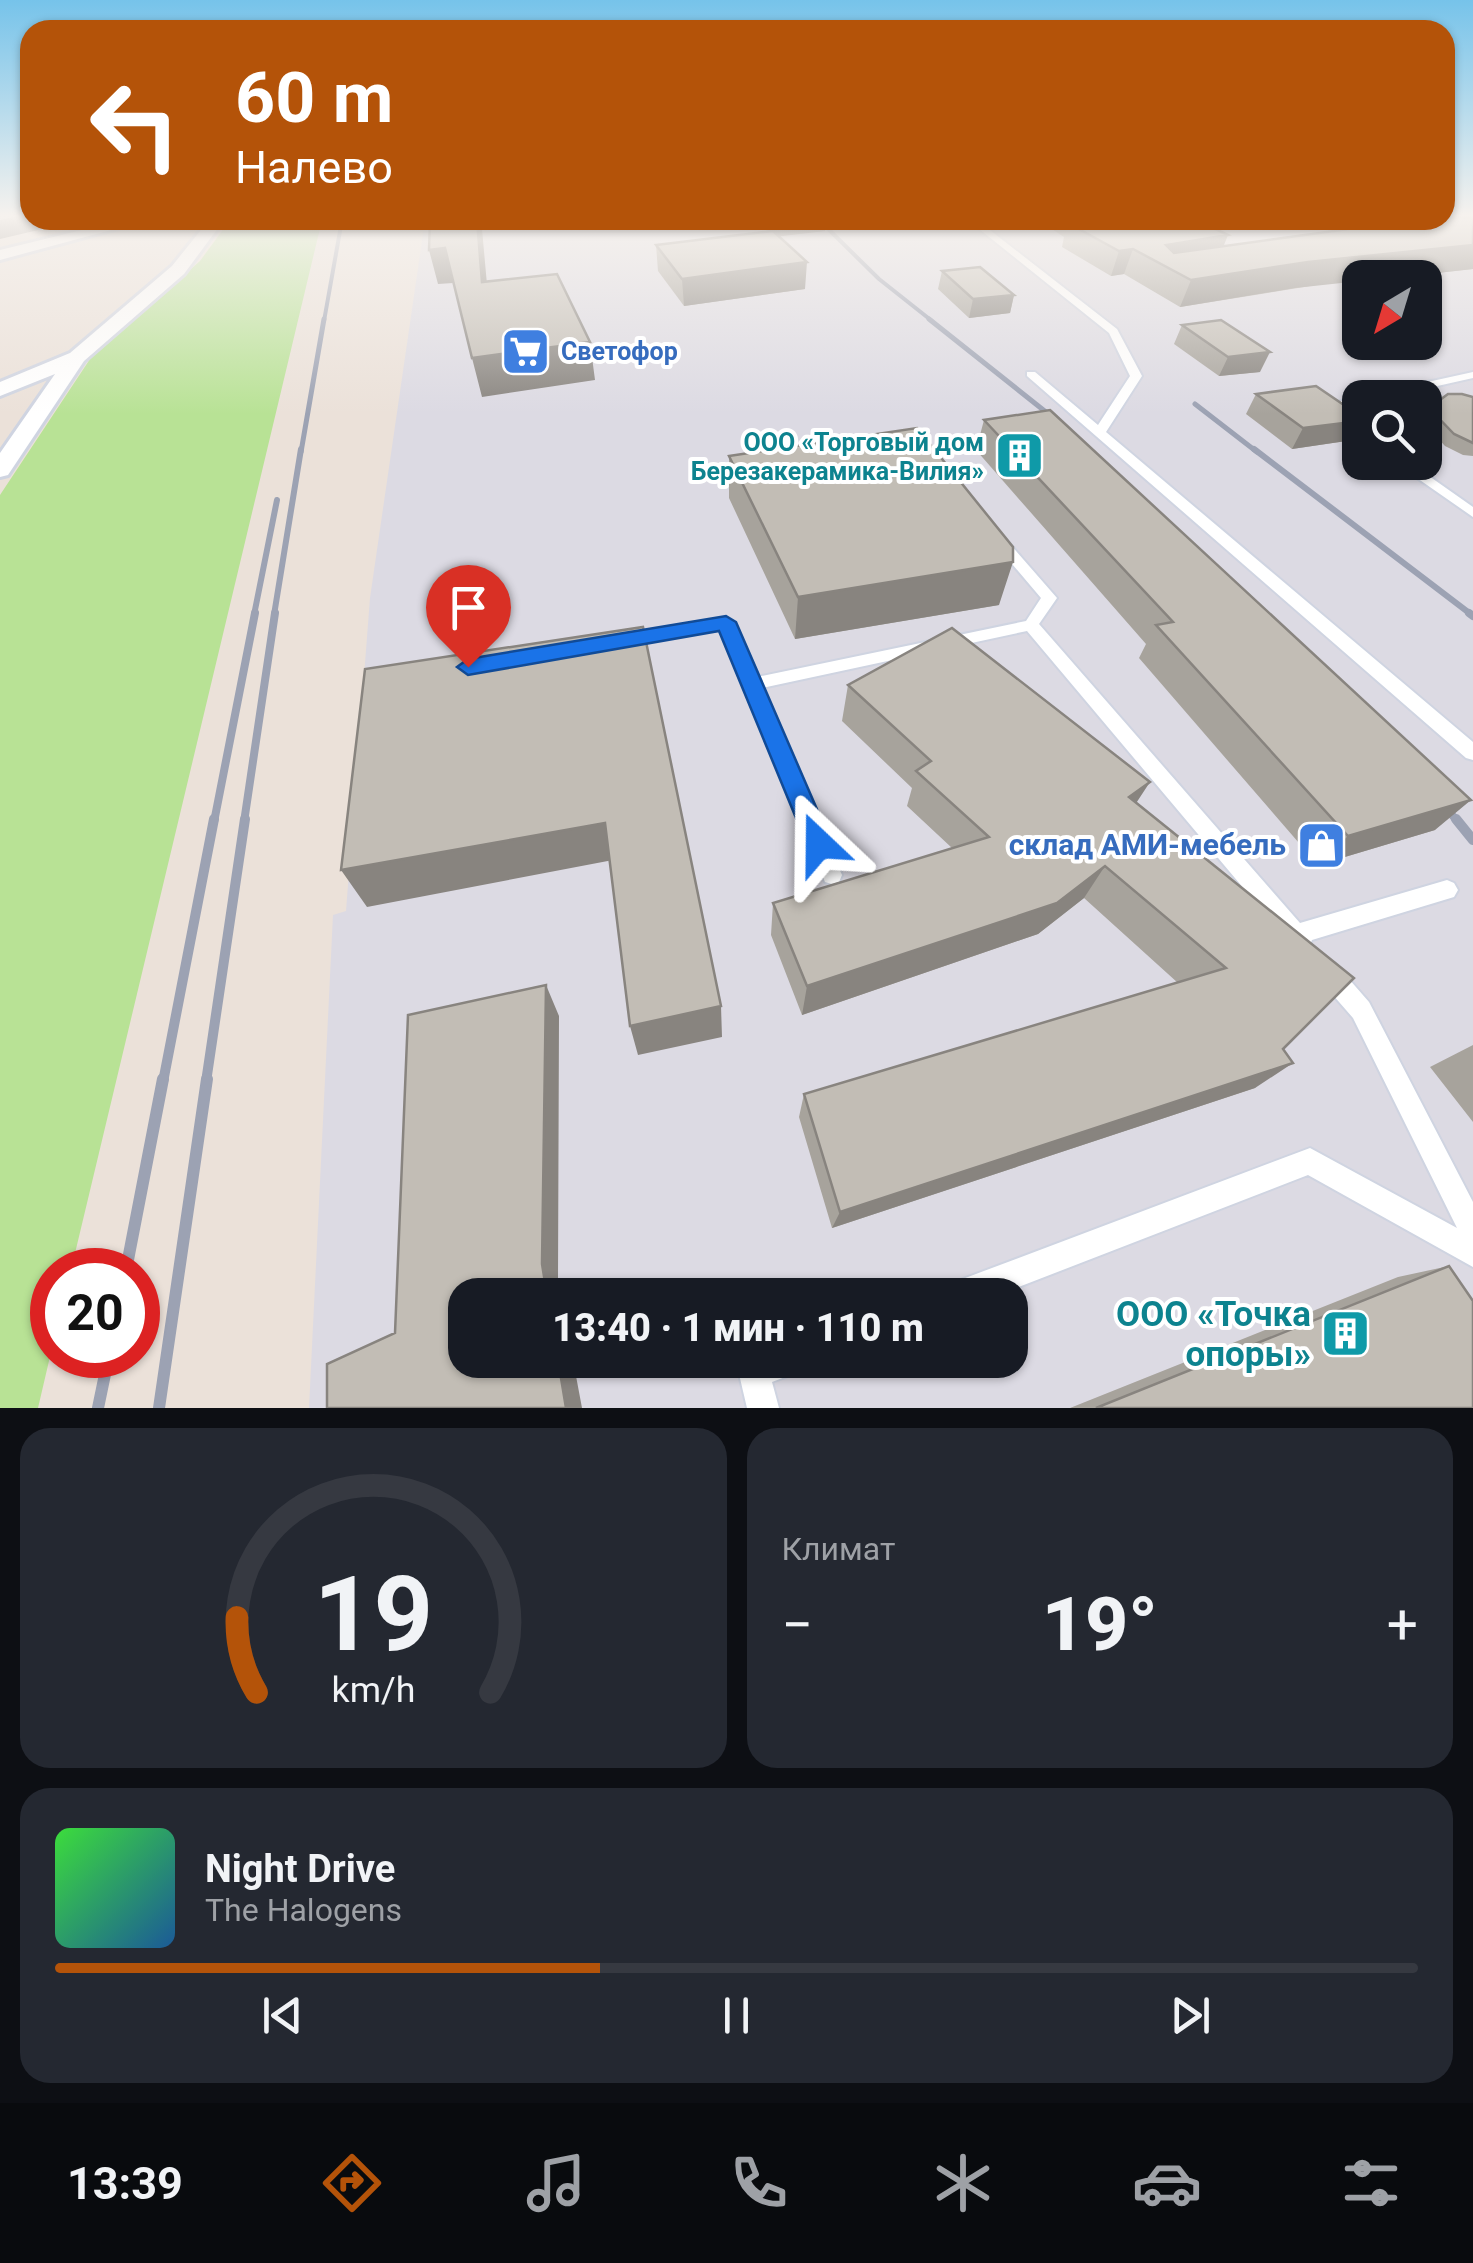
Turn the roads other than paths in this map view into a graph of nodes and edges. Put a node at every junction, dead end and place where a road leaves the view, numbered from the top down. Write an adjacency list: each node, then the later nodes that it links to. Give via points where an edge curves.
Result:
1 (163, 283): 3 (street)
2 (1052, 283): 10 (lane, via 1113,331 1136,376)
3 (77, 356): 7 (street); 11 (street)
4 (1032, 374): 10 (lane)
5 (1473, 375): 6 (lane)
6 (1442, 381)
7 (0, 390)
8 (1342, 402): 9 (lane, via 1320,407)
9 (1342, 422)
10 (1100, 432): 18 (lane)
11 (0, 470)
12 (1426, 480): 13 (lane)
13 (1473, 513)
14 (989, 528): 15 (lane, via 1049,598)
15 (1030, 626): 17 (lane); 21 (lane)
16 (608, 643): 17 (lane, via 726,622)
17 (752, 684): 19 (lane)
18 (1473, 753)
19 (832, 875)
20 (1447, 890): 21 (lane)
21 (1296, 934): 22 (lane, via 1361,1010)
22 (1473, 1231)
23 (1473, 1253): 24 (lane, via 1310,1160)
24 (1004, 1278)
25 (755, 1378): 26 (lane)
26 (763, 1408)

